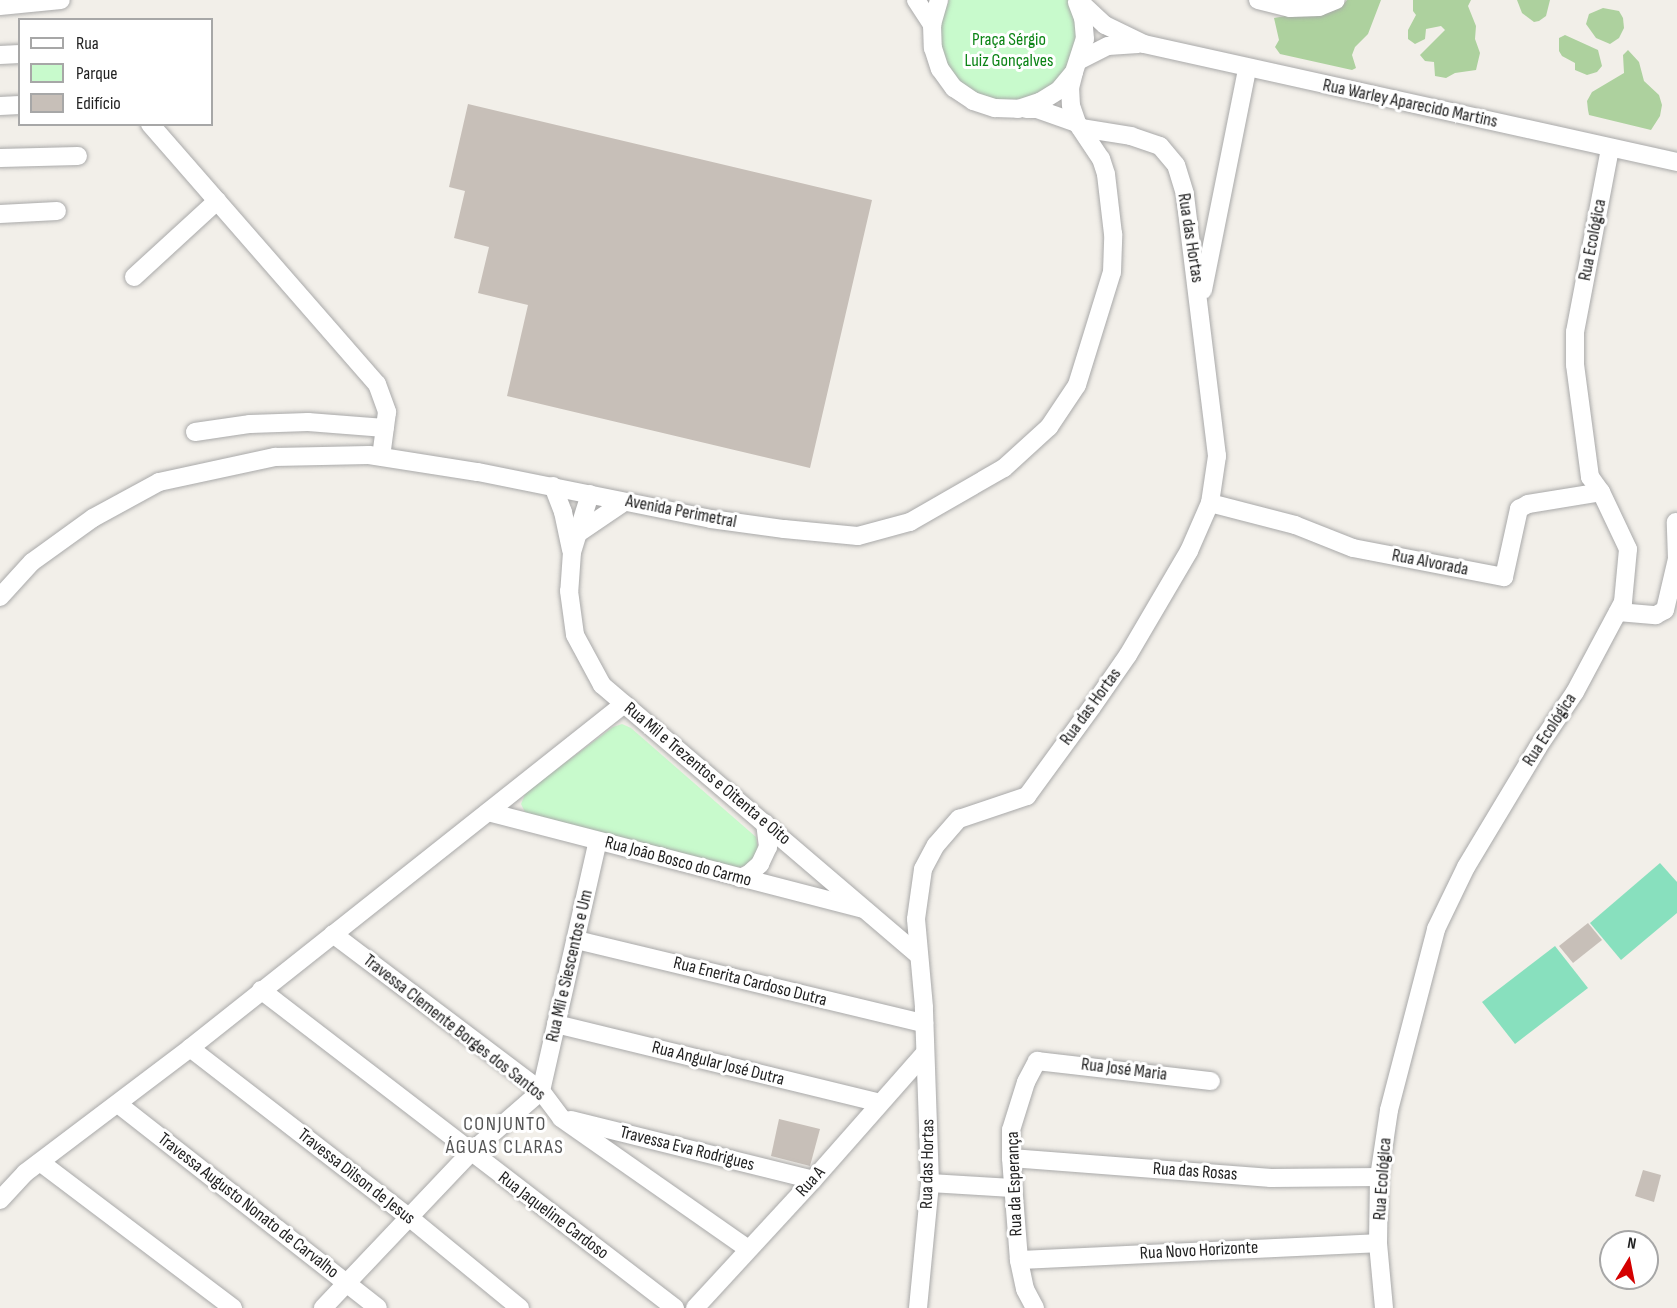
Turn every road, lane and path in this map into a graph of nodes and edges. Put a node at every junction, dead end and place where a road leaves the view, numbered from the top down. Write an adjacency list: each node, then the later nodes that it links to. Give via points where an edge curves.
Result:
1 (61, 0): 7 (street)
2 (916, 0): 8 (street)
3 (939, 0): 8 (street)
4 (1077, 0): 9 (street, Rua Warley Aparecido Martins, via 1105,25); 12 (street, Avenida Perimetral, via 1084,39)
5 (1258, 0): 6 (street, via 1290,8 1319,8)
6 (1336, 0)
7 (0, 6)
8 (932, 25): 16 (street, via 933,48 940,69 954,88 984,105)
9 (1144, 44): 12 (street, Rua Warley Aparecido Martins, via 1108,46); 13 (street, Rua Warley Aparecido Martins)
10 (18, 54): 11 (street)
11 (0, 55)
12 (1077, 66): 16 (street, Rua Warley Aparecido Martins, via 1059,90); 17 (street, Avenida Perimetral, via 1069,97)
13 (1247, 69): 19 (street, Rua Warley Aparecido Martins); 27 (street)
14 (18, 105): 15 (street)
15 (0, 106)
16 (1018, 109): 17 (street, via 1038,109)
17 (1079, 125): 27 (street, Rua das Hortas, via 1160,146 1176,165 1185,194); 34 (street, Avenida Perimetral, via 1106,174 1113,234 1112,272 1077,385 1049,427 1004,468 910,522 858,536 711,519)
18 (152, 126): 23 (street)
19 (1610, 148): 22 (street, Rua Warley Aparecido Martins); 32 (street, Rua Ecológica, via 1575,333 1575,365 1590,477)
20 (78, 156): 21 (street)
21 (0, 158)
22 (1677, 162)
23 (217, 201): 26 (street); 28 (street, via 377,384 387,412)
24 (57, 211): 25 (street)
25 (0, 214)
26 (134, 277)
27 (1200, 304): 35 (street, Rua das Hortas, via 1217,456)
28 (385, 428): 29 (street, via 308,422 250,424); 30 (street)
29 (195, 432)
30 (381, 457): 31 (street, Avenida Perimetral); 39 (street, Avenida Perimetral, via 275,457 159,482 93,518 32,562)
31 (553, 486): 33 (street, Avenida Perimetral); 38 (street, Rua Mil e Trezentos e Oitenta e Oito)
32 (1601, 492): 35 (street, Rua Alvorada, via 1528,504 1519,509 1504,577 1353,548 1295,525); 40 (street, Rua Ecológica, via 1628,549 1623,602)
33 (590, 494): 34 (street, Avenida Perimetral); 37 (street, Rua Mil e Trezentos e Oitenta e Oito)
34 (624, 501): 37 (street)
35 (1209, 503): 49 (street, Rua das Hortas, via 1189,551 1128,655 1027,796 958,819 936,845 923,869 916,919)
36 (1676, 522): 40 (street, via 1677,559 1665,610)
37 (577, 534): 38 (street, Rua Mil e Trezentos e Oitenta e Oito)
38 (572, 552): 41 (street, Rua Mil e Trezentos e Oitenta e Oito, via 569,591 575,635 602,685)
39 (0, 597)
40 (1618, 612): 64 (street, Rua Ecológica, via 1575,692 1466,867 1437,929 1389,1110)
41 (624, 704): 42 (street); 43 (street, Rua Mil e Trezentos e Oitenta e Oito)
42 (488, 812): 44 (street, Rua João Bosco do Carmo); 47 (street)
43 (765, 823): 45 (street, via 768,847 760,864); 46 (street, Rua Mil e Trezentos e Oitenta e Oito)
44 (598, 841): 45 (street, Rua João Bosco do Carmo); 48 (street, Rua Mil e Siescentos e Um)
45 (740, 878): 46 (street, Rua João Bosco do Carmo)
46 (868, 911): 49 (street, Rua Mil e Trezentos e Oitenta e Oito)
47 (333, 934): 50 (street); 57 (street, Travessa Clemente Borges dos Santos)
48 (577, 940): 51 (street, Rua Enerita Cardoso Dutra); 52 (street, Rua Mil e Siescentos e Um)
49 (918, 955): 51 (street, Rua das Hortas)
50 (261, 990): 53 (street); 61 (street, Rua Jaqueline Cardoso)
51 (924, 1023): 54 (street, Rua das Hortas)
52 (556, 1024): 57 (street, Rua Mil e Siescentos e Um); 58 (street, Rua Angular José Dutra)
53 (190, 1048): 59 (street); 69 (street, Travessa Dilson de Jesus)
54 (924, 1054): 58 (street, Rua A); 66 (street, Rua das Hortas)
55 (1037, 1061): 56 (street, Rua José Maria); 62 (street, Rua da Esperança, via 1011,1130)
56 (1211, 1081)
57 (541, 1091): 60 (street, Travessa Clemente Borges dos Santos); 61 (street)
58 (880, 1103): 65 (street, Rua A)
59 (118, 1104): 63 (street); 73 (street, Travessa Augusto Nonato de Carvalho)
60 (561, 1118): 65 (street, Travessa Eva Rodrigues); 71 (street, Travessa Clemente Borges dos Santos)
61 (470, 1153): 69 (street); 78 (street, Rua Jaqueline Cardoso)
62 (1011, 1158): 64 (street, Rua das Rosas, via 1271,1178); 67 (street, Rua da Esperança)
63 (40, 1162): 68 (street); 74 (street)
64 (1379, 1177): 70 (street, Rua Ecológica)
65 (813, 1180): 71 (street, Rua A)
66 (930, 1183): 67 (street); 80 (street, Rua das Hortas)
67 (1012, 1188): 72 (street, Rua da Esperança)
68 (0, 1200)
69 (410, 1218): 73 (street); 77 (street, Travessa Dilson de Jesus)
70 (1378, 1243): 72 (street, Rua Novo Horizonte); 82 (street, Rua Ecológica)
71 (748, 1249): 79 (street, Rua A)
72 (1019, 1260): 81 (street, Rua da Esperança, via 1025,1289)
73 (348, 1284): 75 (street); 76 (street, Travessa Augusto Nonato de Carvalho)
74 (233, 1308)
75 (323, 1308)
76 (378, 1308)
77 (520, 1308)
78 (675, 1308)
79 (695, 1308)
80 (918, 1308)
81 (1035, 1308)
82 (1384, 1308)

